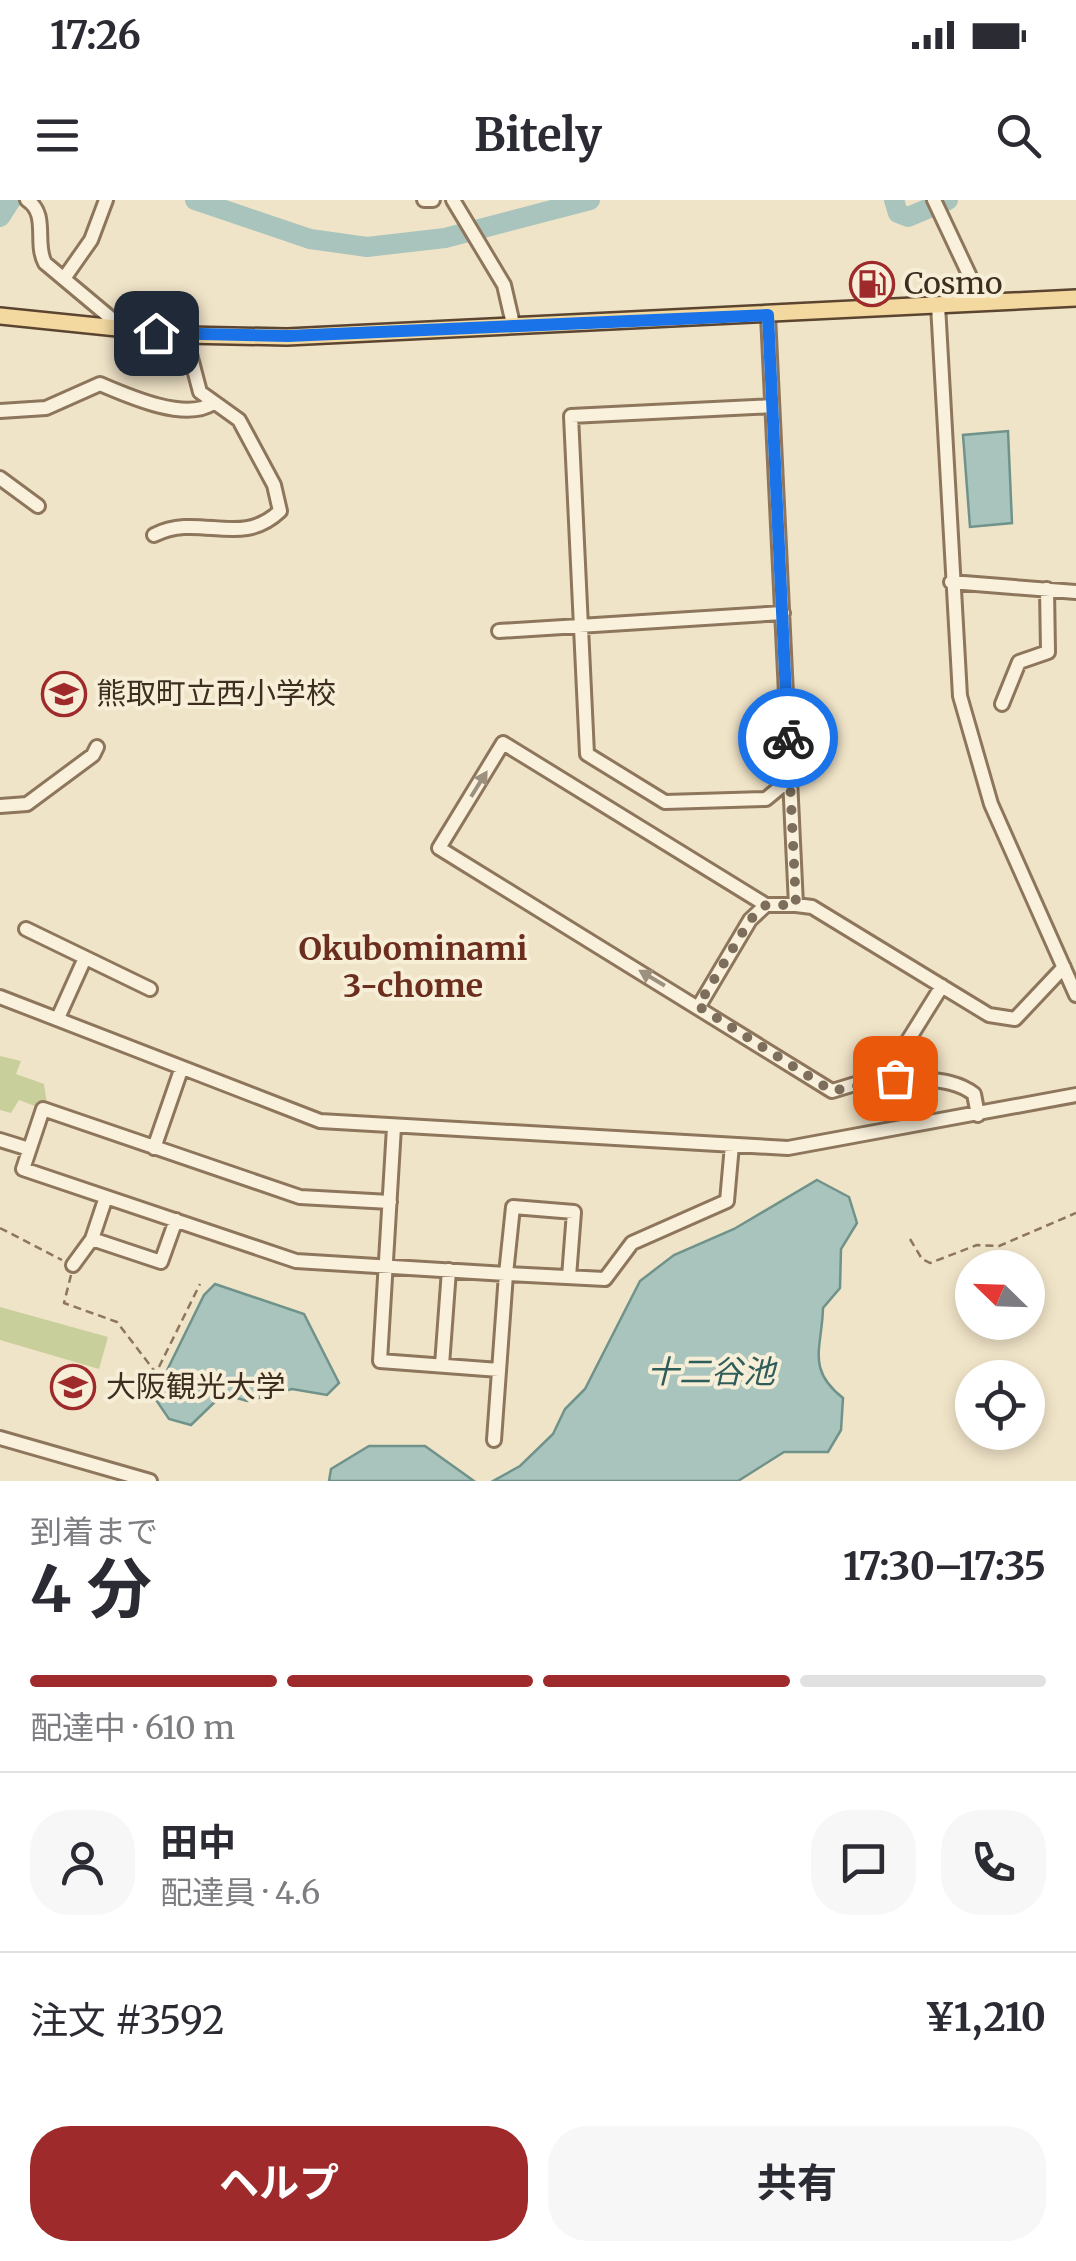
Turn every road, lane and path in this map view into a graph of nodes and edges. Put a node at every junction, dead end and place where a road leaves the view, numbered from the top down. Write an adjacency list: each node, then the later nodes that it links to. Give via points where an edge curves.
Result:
1 (106, 200): 7 (street, via 91,240)
2 (424, 200): 3 (street)
3 (433, 200)
4 (453, 200): 13 (street, via 504,285)
5 (934, 200): 9 (street)
6 (34, 202): 7 (street, via 40,252)
7 (66, 276): 14 (street)
8 (1076, 298): 9 (main road)
9 (982, 302): 10 (main road)
10 (938, 305): 11 (main road); 22 (street)
11 (768, 315): 13 (main road); 17 (street)
12 (0, 316): 14 (main road)
13 (513, 324): 15 (main road)
14 (124, 330): 15 (main road)
15 (185, 335): 16 (street, via 200,392)
16 (213, 403): 18 (street, via 176,411 100,384 46,408); 21 (street, via 239,420 274,485 280,511 246,529 188,523)
17 (772, 406): 25 (street); 26 (street, via 572,416)
18 (0, 411)
19 (0, 478): 20 (street)
20 (38, 506)
21 (154, 535)
22 (951, 582): 23 (street); 36 (street, via 960,696 973,749 991,804)
23 (1047, 589): 24 (street); 28 (street, via 1048,652 1019,662)
24 (1076, 592)
25 (783, 614): 26 (street); 30 (street)
26 (580, 625): 27 (street); 30 (street, via 587,754 664,802 766,799)
27 (499, 630)
28 (1002, 704)
29 (97, 747): 31 (street, via 27,804)
30 (790, 779): 33 (street)
31 (0, 806)
32 (766, 905): 33 (street); 41 (street); 41 (street, one-way to 32, via 439,848 503,744)
33 (796, 905): 37 (street, via 812,907)
34 (26, 929): 35 (street)
35 (85, 958): 38 (street); 42 (street)
36 (1070, 974): 37 (street, via 1015,1019 989,1015); 39 (street)
37 (942, 986): 43 (street, via 899,1055 888,1052)
38 (150, 988)
39 (1076, 994)
40 (0, 997): 42 (street)
41 (698, 1006): 43 (street, via 832,1091 857,1086)
42 (58, 1018): 44 (street)
43 (876, 1066): 46 (street, via 895,1078 959,1082 974,1094)
44 (181, 1070): 47 (street, via 303,1118); 50 (street)
45 (1076, 1095): 46 (street)
46 (978, 1115): 49 (street, via 788,1148)
47 (394, 1127): 49 (street); 53 (street)
48 (0, 1140): 51 (street)
49 (732, 1145): 63 (street, via 727,1201 632,1243 606,1279)
50 (154, 1148): 51 (street, via 43,1110); 53 (street, via 300,1197)
51 (29, 1149): 52 (street, via 22,1169)
52 (106, 1197): 55 (street); 58 (street)
53 (390, 1202): 60 (street)
54 (1076, 1214): 57 (path, via 999,1246 977,1245 930,1263)
55 (176, 1220): 58 (street, via 160,1262); 60 (street, via 296,1260)
56 (0, 1228): 59 (path)
57 (910, 1239)
58 (92, 1240): 59 (street)
59 (73, 1265): 64 (path, via 64,1304 117,1322 156,1373)
60 (386, 1267): 61 (street); 65 (street, via 380,1361)
61 (449, 1270): 62 (street); 65 (street)
62 (506, 1274): 63 (street); 63 (street, via 513,1207 574,1212); 66 (street)
63 (569, 1277)
64 (200, 1284)
65 (442, 1366): 66 (street)
66 (499, 1370): 68 (street)
67 (0, 1438): 69 (street)
68 (494, 1440)
69 (150, 1481)

